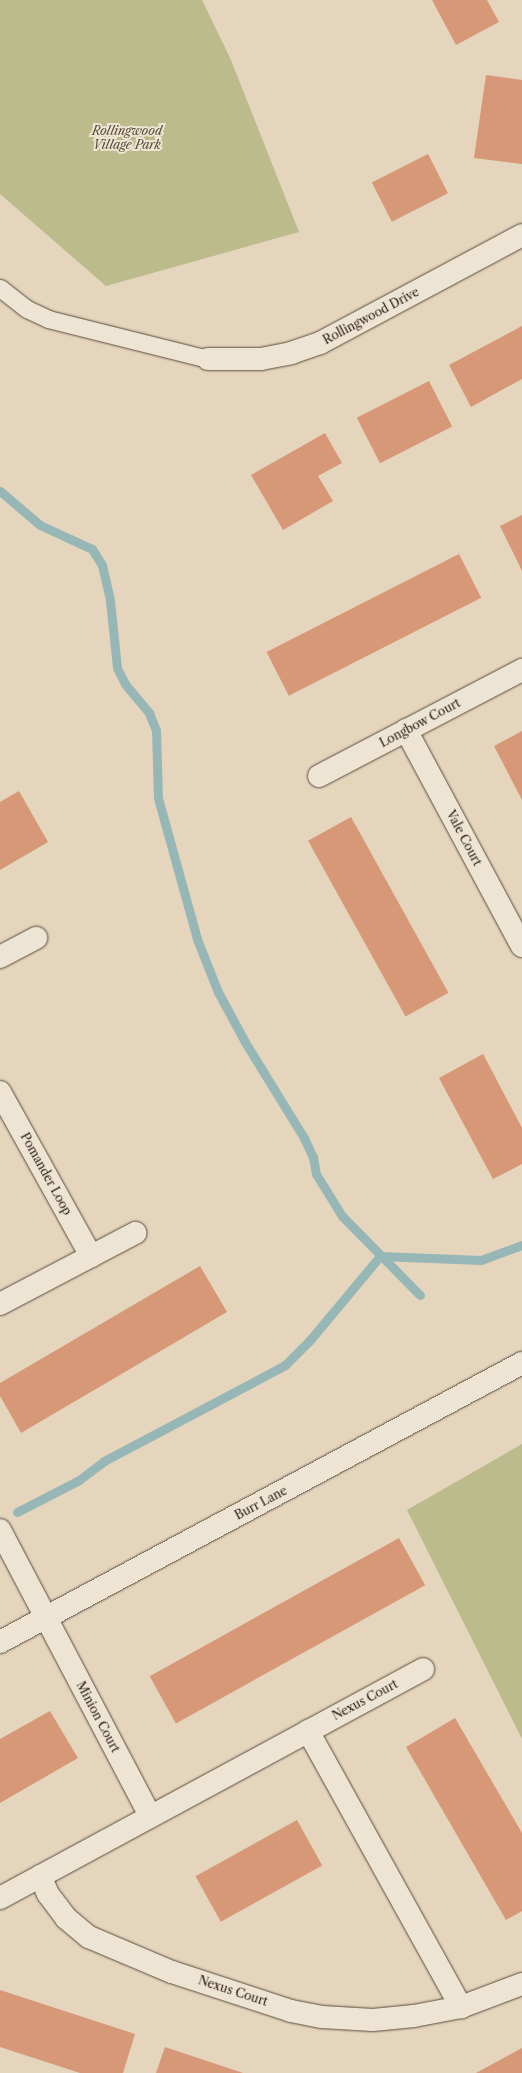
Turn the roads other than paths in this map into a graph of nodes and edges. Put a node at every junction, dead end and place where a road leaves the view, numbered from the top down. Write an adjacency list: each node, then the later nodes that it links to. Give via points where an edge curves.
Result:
1 (522, 235): 3 (street, Rollingwood Drive, via 320,343 291,354 261,359)
2 (0, 288): 3 (lane, via 27,309 48,319)
3 (208, 359)
4 (522, 670): 5 (street, Longbow Court)
5 (406, 730): 6 (street, Longbow Court); 8 (street, Vale Court)
6 (319, 776)
7 (36, 938): 9 (street)
8 (522, 946)
9 (0, 957)
10 (0, 1092): 12 (street, Pomander Loop)
11 (135, 1233): 12 (street)
12 (92, 1256): 13 (street)
13 (0, 1304)
14 (522, 1363): 16 (street, Burr Lane)
15 (0, 1530): 16 (street, Minion Court)
16 (45, 1618): 17 (street, Burr Lane); 20 (street, Minion Court)
17 (0, 1642)
18 (423, 1669): 19 (street, Nexus Court)
19 (308, 1731): 20 (street, Nexus Court); 24 (street)
20 (150, 1816): 21 (street, Nexus Court)
21 (40, 1876): 22 (street, Nexus Court); 24 (street, Nexus Court, via 48,1894 66,1918 89,1937 172,1972 292,2011 322,2017 373,2020 414,2016)
22 (0, 1898)
23 (522, 1984): 24 (street, Nexus Court)
24 (461, 2007)

